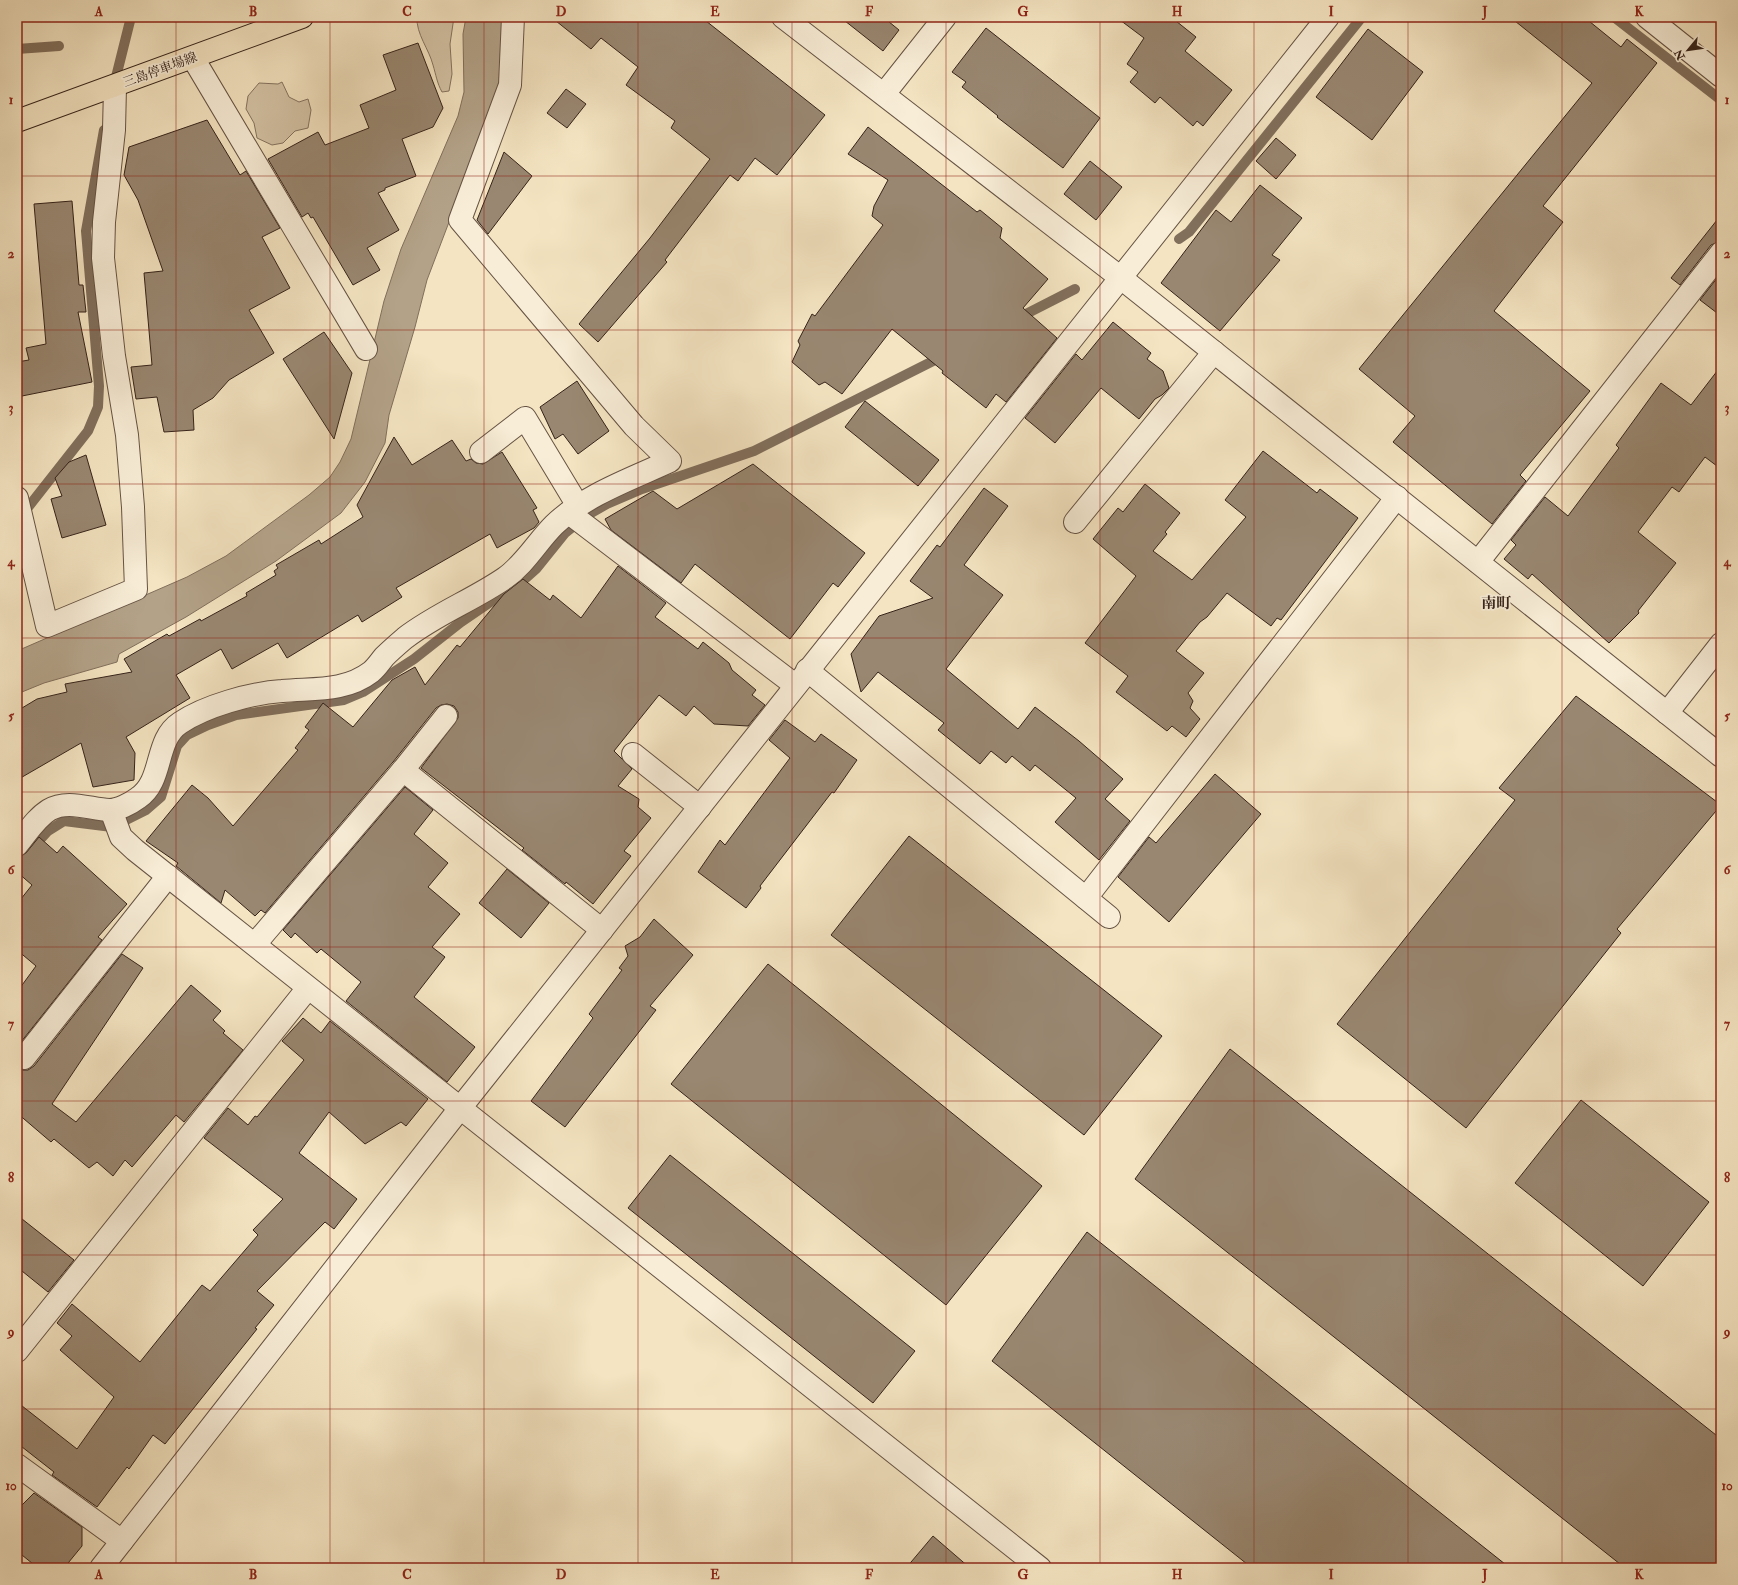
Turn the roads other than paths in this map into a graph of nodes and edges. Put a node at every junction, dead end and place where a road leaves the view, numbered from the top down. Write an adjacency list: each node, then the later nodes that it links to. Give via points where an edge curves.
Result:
1 (302, 17): 7 (main road, 三島停車場線)
2 (513, 17): 19 (street, via 510,85 460,220 634,426 670,461 606,491)
3 (783, 17): 10 (street)
4 (945, 17): 10 (street)
5 (1328, 17): 13 (street)
6 (1647, 17): 8 (street)
7 (193, 58): 9 (main road, 三島停車場線); 14 (street)
8 (1721, 76)
9 (115, 86): 11 (main road, 三島停車場線); 18 (street, via 114,130 104,222 103,258 114,356 127,435 136,589 47,626)
10 (884, 94): 13 (street)
11 (17, 121)
12 (1721, 254): 21 (street)
13 (1121, 278): 15 (street); 23 (street)
14 (366, 350)
15 (1214, 352): 17 (street); 20 (street)
16 (481, 452): 19 (street, via 526,418)
17 (1397, 497): 21 (street); 33 (street)
18 (17, 498)
19 (573, 510): 23 (street); 30 (street, via 554,525 506,577 405,638 371,672 349,684 328,690 281,691 249,697 213,707 179,723 170,733 162,749 151,785 141,797)
20 (1075, 522)
21 (1478, 562): 24 (street)
22 (1721, 644): 24 (street)
23 (801, 678): 29 (street); 33 (street)
24 (1667, 713): 27 (street)
25 (446, 716): 28 (street)
26 (633, 754): 29 (street)
27 (1721, 756)
28 (403, 770): 35 (street); 36 (street)
29 (700, 807): 35 (street)
30 (111, 810): 31 (street, via 79,805 56,807 35,823); 32 (street, via 121,837)
31 (17, 845)
32 (168, 876): 36 (street); 38 (street)
33 (1086, 898): 34 (street)
34 (1110, 917)
35 (602, 930): 39 (street)
36 (255, 944): 37 (street)
37 (308, 988): 39 (street); 40 (street)
38 (24, 1058)
39 (461, 1107): 42 (street); 44 (street)
40 (17, 1351)
41 (17, 1465): 42 (street)
42 (122, 1540): 43 (street)
43 (100, 1568)
44 (1040, 1568)

